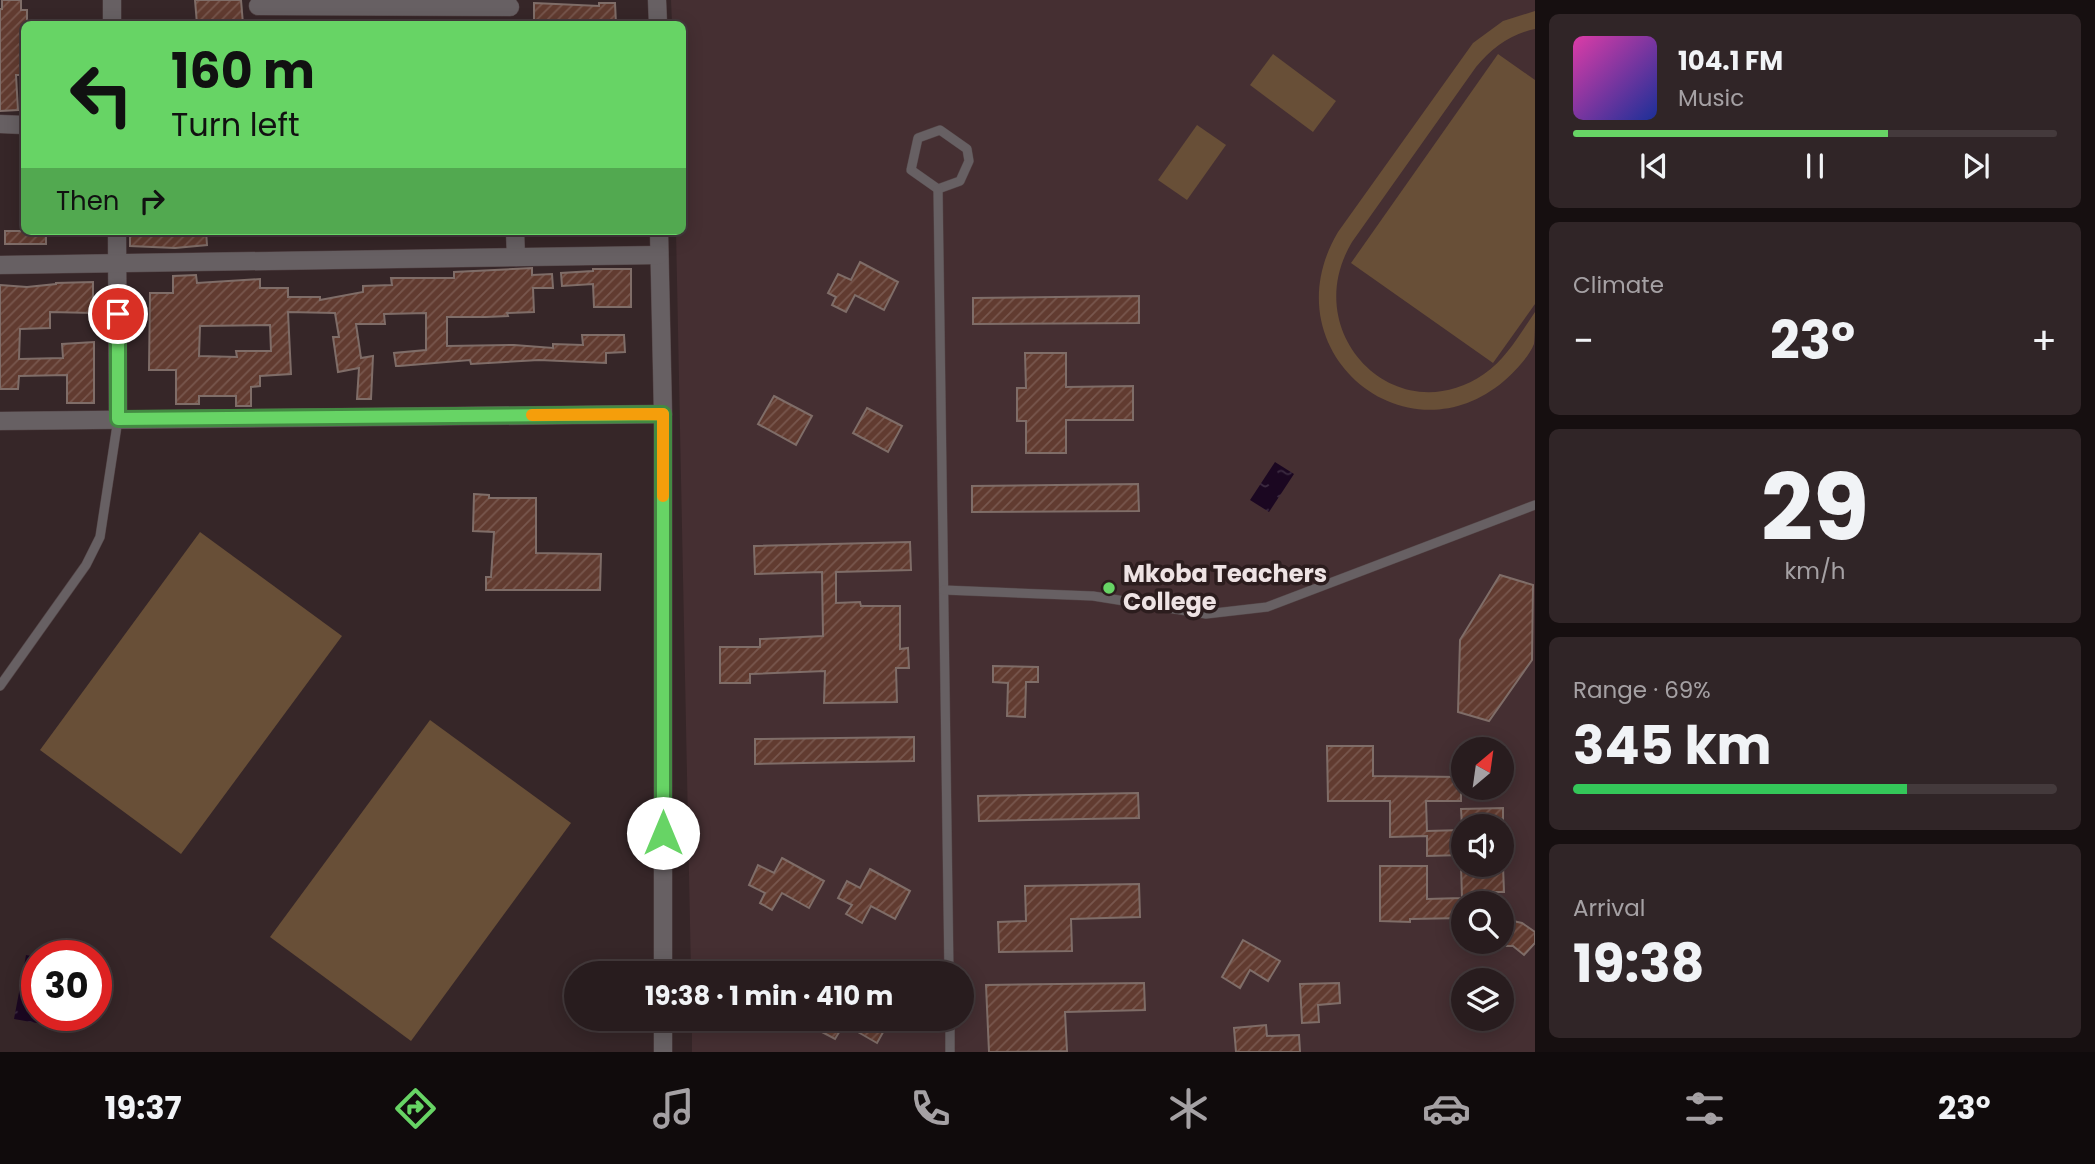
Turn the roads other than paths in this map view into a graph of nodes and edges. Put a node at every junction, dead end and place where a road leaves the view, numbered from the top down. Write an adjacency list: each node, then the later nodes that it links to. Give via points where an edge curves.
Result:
1 (112, 0): 5 (street)
2 (657, 0): 6 (street)
3 (258, 10): 4 (street)
4 (510, 11)
5 (112, 21)
6 (657, 21)
7 (0, 124): 8 (street)
8 (21, 125)
9 (938, 189): 9 (lane, via 911,170 918,138 940,130 967,149 969,161 960,181); 21 (lane)
10 (117, 235): 15 (street)
11 (515, 235): 14 (street)
12 (659, 235): 13 (street)
13 (659, 255): 14 (street); 17 (street)
14 (516, 257): 15 (street)
15 (118, 262): 16 (street); 18 (street)
16 (0, 265)
17 (663, 414): 18 (street); 23 (street)
18 (118, 419): 19 (street); 22 (lane, via 97,546)
19 (0, 421)
20 (1532, 508): 21 (lane, via 1267,607 1206,614 1093,596)
21 (944, 590): 24 (lane)
22 (1, 682)
23 (663, 961)
24 (949, 961)
25 (663, 1031): 27 (street)
26 (950, 1031): 28 (lane)
27 (663, 1052)
28 (950, 1052)

